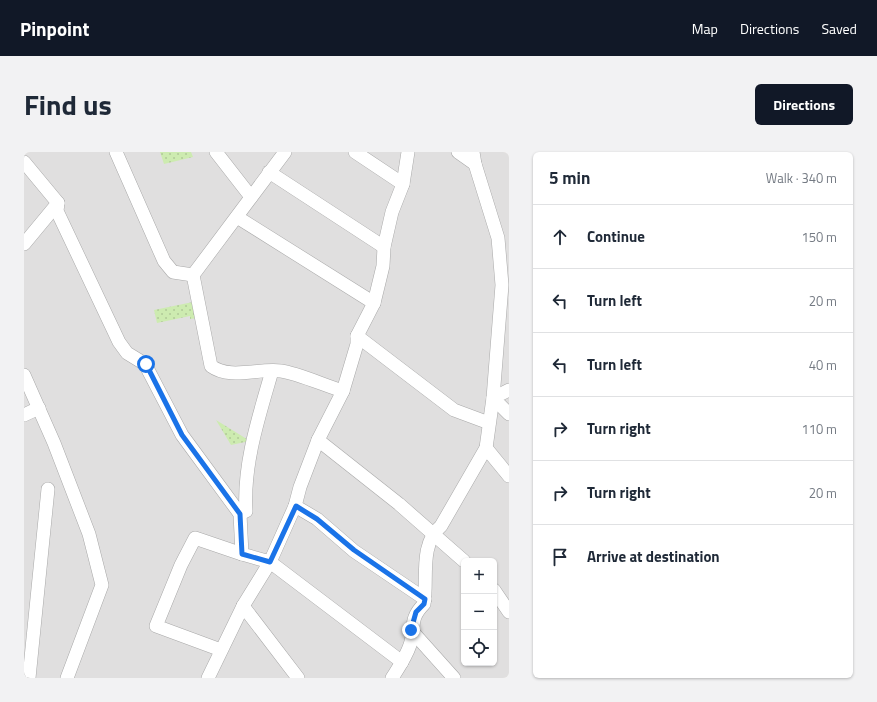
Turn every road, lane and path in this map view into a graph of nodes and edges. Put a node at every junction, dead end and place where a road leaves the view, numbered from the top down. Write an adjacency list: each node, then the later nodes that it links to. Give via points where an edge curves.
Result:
1 (116, 152): 16 (street, via 164,261 173,272)
2 (216, 152): 11 (street)
3 (285, 152): 9 (street)
4 (355, 152): 10 (street)
5 (408, 152): 10 (street)
6 (458, 152): 7 (street)
7 (474, 158): 18 (street, via 498,238)
8 (24, 162): 12 (street)
9 (269, 172): 11 (street); 15 (street)
10 (403, 184): 15 (street, via 392,212)
11 (251, 197): 13 (street)
12 (58, 203): 14 (street); 34 (street, via 57,211 119,342 127,353 146,364 182,435)
13 (237, 216): 16 (street); 17 (street)
14 (24, 244)
15 (384, 248): 17 (street, via 383,266)
16 (193, 275): 20 (street, via 210,366 218,371)
17 (374, 303): 19 (street)
18 (504, 327): 24 (street)
19 (356, 336): 23 (street, via 357,344); 28 (street, via 454,410)
20 (272, 371): 23 (street, via 281,371); 34 (street, via 254,432 245,492 246,511)
21 (24, 375): 25 (street)
22 (509, 390): 24 (street)
23 (343, 391): 29 (street)
24 (493, 398): 26 (street); 28 (street)
25 (39, 408): 27 (street); 47 (street, via 89,534 102,585)
26 (509, 414)
27 (24, 415)
28 (489, 423): 30 (street)
29 (318, 440): 33 (street, via 300,487); 35 (street)
30 (486, 448): 31 (street); 35 (street, via 441,526)
31 (509, 476)
32 (48, 489): 46 (street)
33 (296, 506): 38 (street); 40 (street)
34 (240, 514): 36 (street)
35 (432, 533): 37 (street); 40 (street, via 426,554)
36 (242, 554): 38 (street); 44 (street, via 195,538 156,626)
37 (461, 558)
38 (270, 562): 41 (street); 45 (street)
39 (497, 594): 42 (street)
40 (425, 599): 43 (street, via 424,604 416,612)
41 (243, 606): 44 (street); 49 (street)
42 (509, 612)
43 (411, 630): 45 (street, via 411,642); 51 (street)
44 (221, 650): 48 (street)
45 (402, 662): 50 (street)
46 (29, 678)
47 (68, 678)
48 (208, 678)
49 (298, 678)
50 (392, 678)
51 (454, 678)

